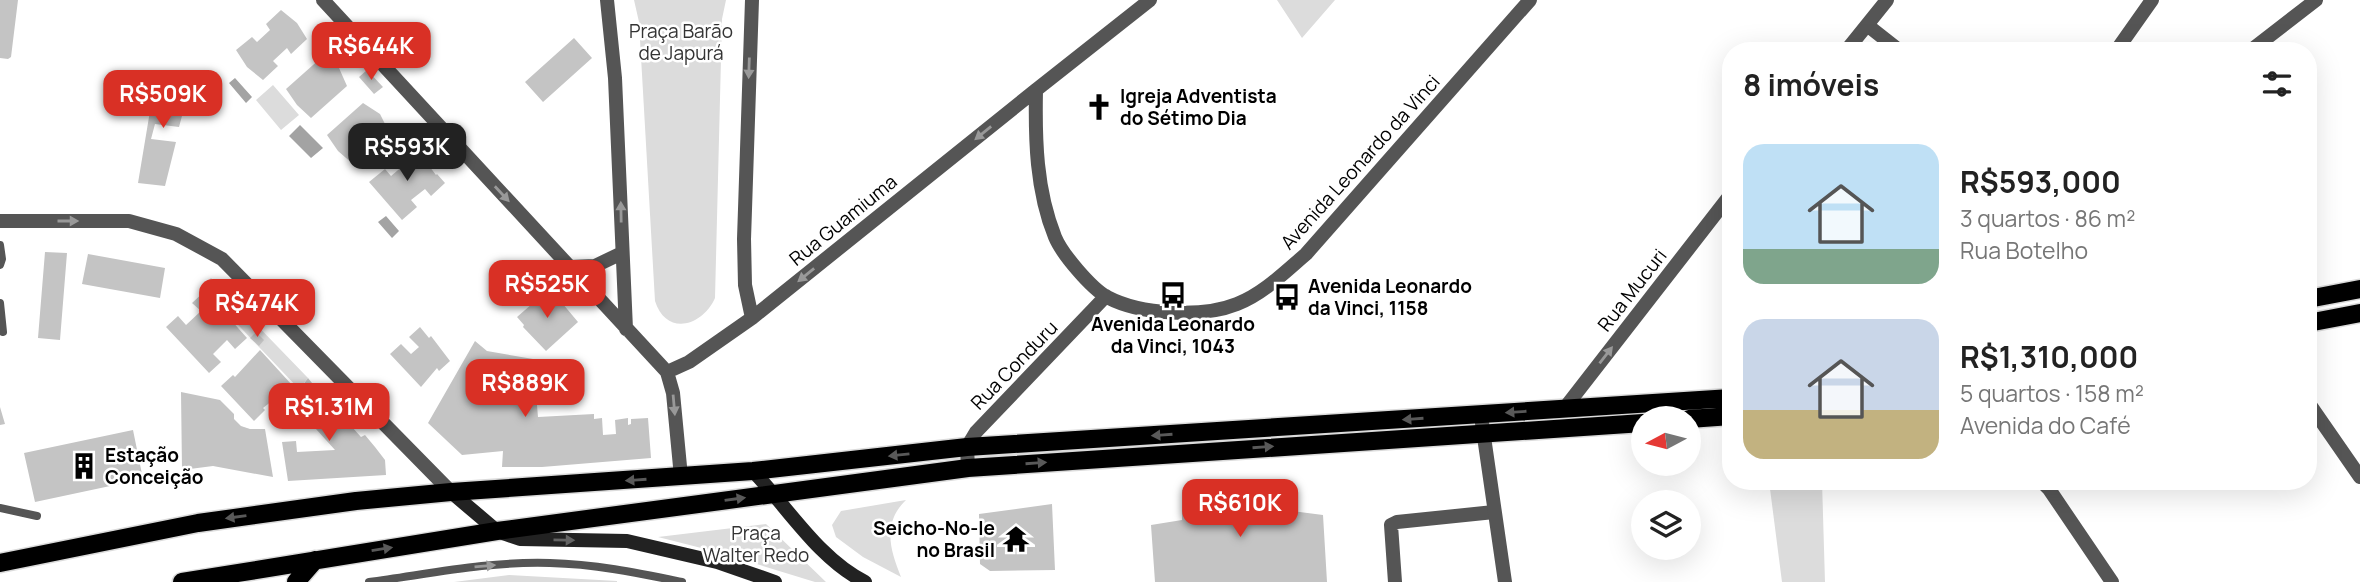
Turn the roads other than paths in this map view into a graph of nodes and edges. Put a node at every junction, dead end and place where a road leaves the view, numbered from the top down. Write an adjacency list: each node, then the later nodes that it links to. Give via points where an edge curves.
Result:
1 (323, 0): 20 (street, one-way to 20)
2 (752, 0): 26 (street, one-way to 26, via 744,239 745,285)
3 (1150, 0): 14 (street)
4 (1530, 0): 22 (street, Avenida Leonardo da Vinci, via 1306,254 1274,282 1237,304 1190,313 1145,310)
5 (1887, 0): 9 (street)
6 (2152, 0): 12 (street)
7 (2316, 0): 13 (street)
8 (606, 1): 18 (street, one-way to 8, via 621,181)
9 (1867, 25): 10 (street); 11 (street)
10 (1853, 42)
11 (1889, 42)
12 (2122, 42)
13 (2262, 42)
14 (1036, 90): 22 (street, Avenida Leonardo da Vinci, via 1041,188 1056,239); 26 (street, Rua Guamiuma, one-way to 26)
15 (1722, 206): 32 (street, Rua Mucuri, one-way to 15)
16 (0, 221): 44 (street, one-way to 44, via 129,221 176,234 222,259)
17 (0, 245): 19 (lane)
18 (622, 253): 20 (street, via 595,265); 28 (street)
19 (0, 265)
20 (570, 267): 28 (street)
21 (2360, 289): 23 (main road)
22 (1106, 296): 38 (street, Rua Conduru, via 976,432)
23 (2317, 297)
24 (0, 303): 29 (lane)
25 (2360, 313): 27 (main road)
26 (752, 318): 30 (street, Rua Guamiuma)
27 (2317, 321)
28 (626, 329): 30 (street)
29 (3, 332)
30 (667, 372): 41 (street, one-way to 41)
31 (1722, 399): 32 (main road)
32 (1564, 409): 36 (main road, one-way to 36)
33 (2317, 415): 42 (street)
34 (1722, 417): 35 (main road)
35 (1701, 418)
36 (1482, 423): 37 (main road); 38 (main road, one-way to 38); 39 (main road, one-way to 36); 47 (street)
37 (1631, 423)
38 (967, 447): 39 (street); 40 (main road, one-way to 40)
39 (968, 468): 45 (main road)
40 (753, 471): 41 (main road); 45 (main road)
41 (681, 477): 44 (main road, one-way to 44)
42 (2360, 477)
43 (2050, 490): 52 (street)
44 (451, 492): 49 (main road); 51 (main road, one-way to 51, via 198,523)
45 (775, 494): 49 (main road, one-way to 45); 58 (main road, via 838,564)
46 (0, 508): 48 (lane)
47 (1494, 512): 59 (street, via 1391,525); 60 (street)
48 (37, 516)
49 (497, 531): 50 (main road, one-way to 49); 57 (main road, one-way to 57, via 520,539 627,541 718,562)
50 (314, 560): 53 (main road); 54 (main road)
51 (0, 563)
52 (2108, 581)
53 (182, 582)
54 (296, 582)
55 (369, 582): 56 (lane, one-way to 56, via 472,567 549,563 614,568)
56 (682, 582)
57 (775, 582)
58 (865, 582)
59 (1395, 582)
60 (1505, 582)

